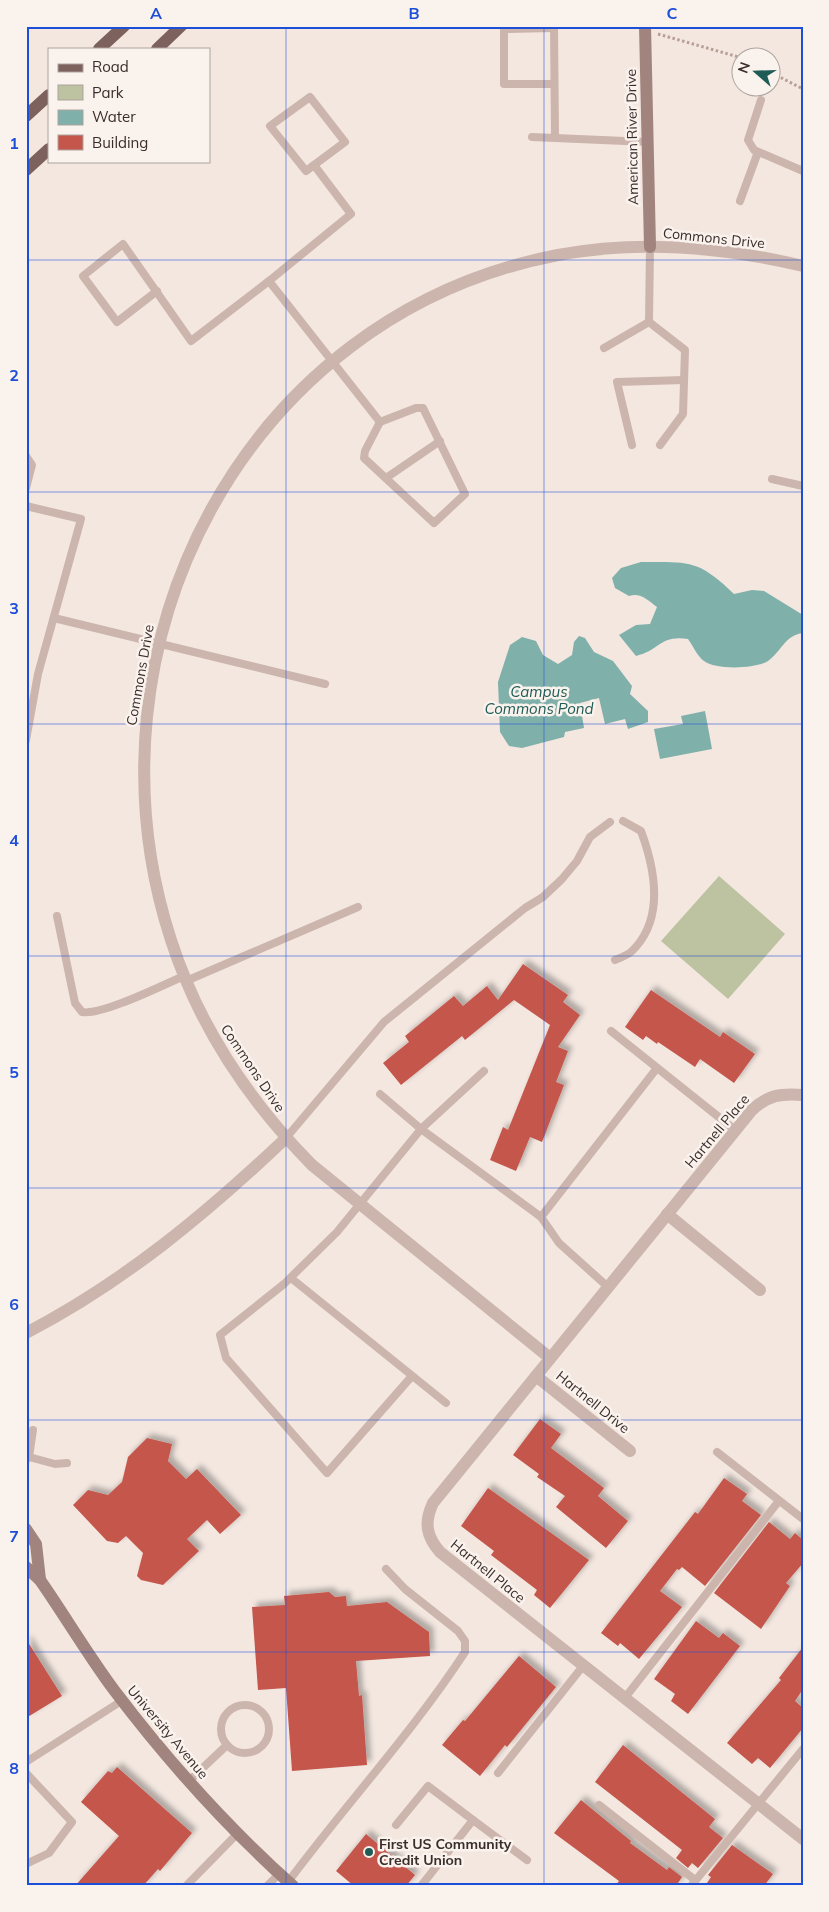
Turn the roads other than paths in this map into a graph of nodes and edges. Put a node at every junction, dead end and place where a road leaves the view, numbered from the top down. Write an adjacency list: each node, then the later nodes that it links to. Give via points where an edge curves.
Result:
1 (124, 26): 5 (main road)
2 (181, 26): 6 (main road)
3 (554, 27): 7 (lane); 7 (lane, via 504,29 504,84)
4 (645, 28): 13 (street, American River Drive)
5 (100, 48)
6 (157, 48)
7 (554, 84): 11 (lane)
8 (48, 96): 10 (main road)
9 (761, 100): 15 (lane, via 748,140)
10 (26, 116)
11 (555, 136): 12 (lane); 13 (lane)
12 (532, 137)
13 (648, 142): 20 (street, American River Drive)
14 (48, 150): 17 (main road)
15 (758, 152): 18 (lane); 19 (lane)
16 (314, 165): 16 (lane, via 345,142 310,97 270,126 306,171); 22 (lane, via 351,214)
17 (26, 170)
18 (803, 171)
19 (740, 201)
20 (650, 247): 21 (street, Commons Drive, via 730,252); 24 (lane); 26 (street, Commons Drive, via 558,255 466,282 380,326)
21 (803, 266)
22 (269, 281): 23 (lane, via 191,340); 26 (lane)
23 (157, 291): 23 (lane, via 117,322 83,276 123,244)
24 (649, 322): 25 (lane); 27 (lane, via 685,350)
25 (604, 348)
26 (332, 361): 28 (lane); 39 (street, Commons Drive, via 274,416 214,502 190,548)
27 (684, 380): 30 (lane, via 617,382); 31 (lane, via 683,414)
28 (380, 422): 29 (lane, via 423,408); 33 (lane, via 364,458)
29 (440, 441): 33 (lane); 33 (lane, via 465,494 434,523)
30 (632, 445)
31 (660, 445)
32 (26, 456): 36 (lane, via 32,465)
33 (386, 478)
34 (772, 480): 35 (lane)
35 (803, 486)
36 (26, 488)
37 (26, 506): 38 (lane, via 81,519)
38 (54, 618): 39 (lane); 41 (lane)
39 (158, 645): 40 (lane); 48 (street, Commons Drive, via 145,733 145,810 160,904)
40 (325, 684)
41 (28, 716): 42 (lane)
42 (26, 740)
43 (622, 820): 47 (lane, via 641,831 650,855 656,890 647,930 631,952)
44 (610, 822): 56 (lane, via 590,837 577,861 543,897 384,1022)
45 (358, 907): 48 (lane)
46 (57, 916): 48 (lane, via 75,1003 82,1012 88,1014)
47 (615, 960)
48 (185, 979): 56 (street, Commons Drive, via 208,1029 228,1062)
49 (611, 1031): 50 (lane)
50 (658, 1068): 55 (lane); 59 (lane)
51 (484, 1070): 54 (lane)
52 (380, 1094): 54 (lane)
53 (803, 1095): 55 (street, Hartnell Place, via 773,1095 752,1110)
54 (421, 1129): 57 (lane); 59 (lane)
55 (736, 1130): 58 (street, Hartnell Place)
56 (286, 1138): 57 (street, Commons Drive); 63 (street, via 174,1239 68,1312)
57 (359, 1205): 60 (lane); 64 (street, Commons Drive)
58 (667, 1214): 61 (street, Hartnell Place); 62 (street)
59 (541, 1217): 61 (lane, via 559,1243)
60 (291, 1278): 65 (lane); 65 (lane, via 220,1335 226,1358 327,1473)
61 (608, 1287): 64 (street, Hartnell Place)
62 (760, 1290)
63 (26, 1334)
64 (550, 1358): 66 (street, Hartnell Place)
65 (412, 1376): 67 (lane)
66 (536, 1376): 69 (street, Hartnell Drive); 79 (street, Hartnell Place, via 434,1503 428,1513 428,1530 440,1552)
67 (446, 1403)
68 (33, 1430): 71 (lane)
69 (630, 1451)
70 (717, 1452): 73 (lane)
71 (28, 1459): 72 (lane)
72 (67, 1463)
73 (778, 1502): 74 (lane); 80 (lane)
74 (803, 1519)
75 (26, 1528): 78 (street, University Avenue, via 36,1544)
76 (26, 1568): 78 (street, University Avenue)
77 (386, 1570): 96 (lane, via 458,1631 465,1641 465,1652 413,1724)
78 (40, 1580): 81 (street, University Avenue)
79 (583, 1666): 80 (street, Hartnell Place); 86 (lane)
80 (624, 1699): 89 (street, Hartnell Place)
81 (123, 1700): 84 (lane); 87 (street, University Avenue)
82 (227, 1745): 82 (lane, via 243,1753 260,1747 269,1731 263,1713 247,1705 229,1710 221,1727); 87 (lane)
83 (803, 1749): 89 (lane)
84 (26, 1762)
85 (26, 1773): 95 (lane, via 72,1822 49,1853)
86 (498, 1773)
87 (189, 1781): 92 (street, University Avenue)
88 (599, 1805): 97 (lane)
89 (757, 1805): 93 (street, Hartnell Place); 97 (lane)
90 (473, 1820): 91 (lane, via 428,1786); 94 (lane); 100 (lane)
91 (396, 1825)
92 (237, 1834): 96 (street, University Avenue); 98 (lane)
93 (803, 1840)
94 (526, 1860)
95 (26, 1864)
96 (287, 1880): 99 (lane)
97 (693, 1883)
98 (186, 1886)
99 (268, 1886)
100 (422, 1886)

